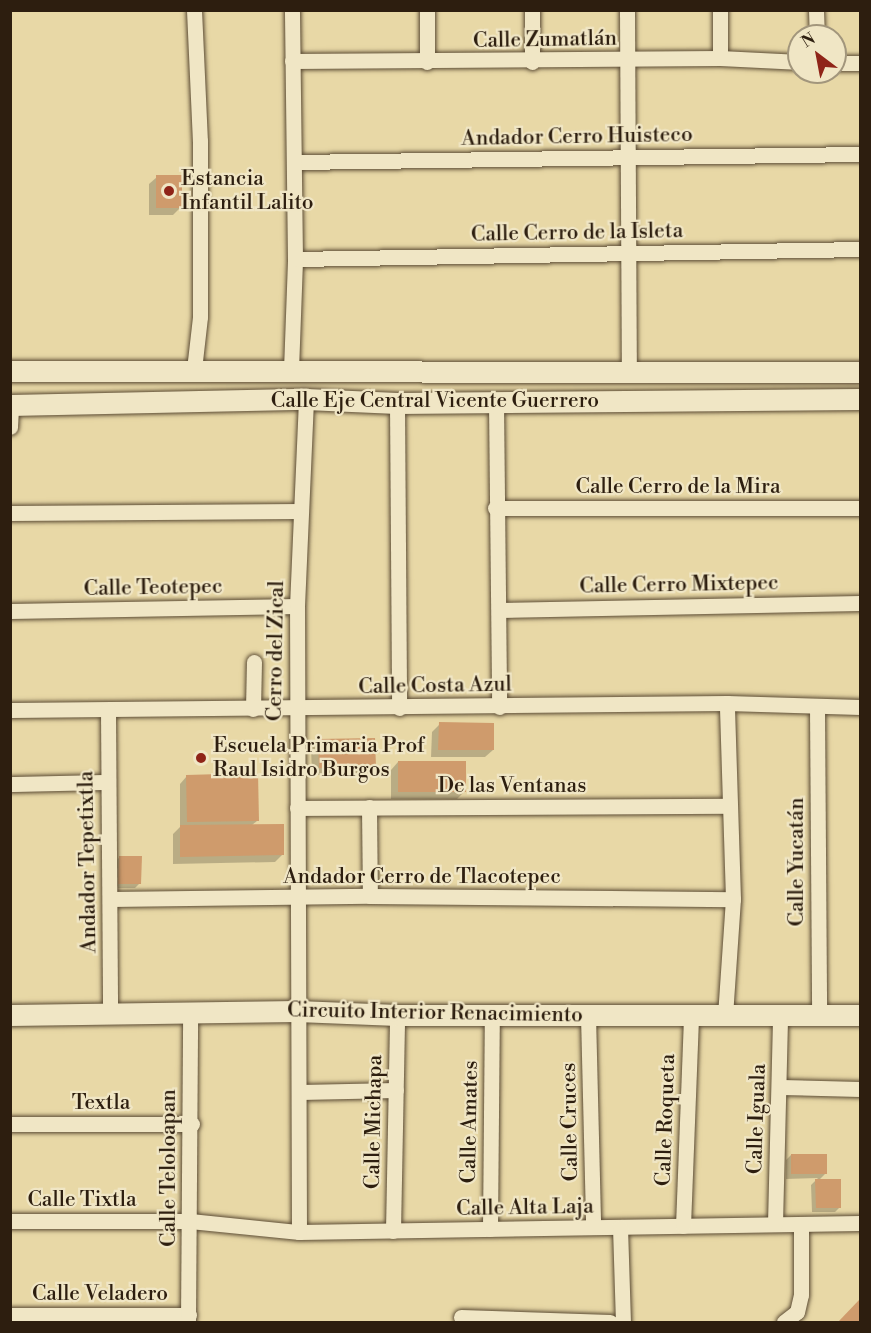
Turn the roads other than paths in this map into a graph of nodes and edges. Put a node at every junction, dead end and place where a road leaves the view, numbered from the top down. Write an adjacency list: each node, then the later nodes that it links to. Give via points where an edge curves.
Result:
1 (194, 10): 19 (street, via 200,141 200,317)
2 (292, 10): 9 (street)
3 (428, 10): 12 (street)
4 (532, 10): 11 (street)
5 (627, 10): 8 (street)
6 (720, 10): 7 (street)
7 (720, 58): 8 (street, Calle Zumatlán); 10 (street, Calle Zumatlán)
8 (627, 60): 11 (street, Calle Zumatlán); 14 (street)
9 (292, 61): 12 (street, Calle Zumatlán); 15 (street)
10 (787, 61)
11 (532, 62): 12 (street, Calle Zumatlán)
12 (427, 63)
13 (861, 154): 14 (street, Andador Cerro Huisteco)
14 (629, 159): 15 (street, Andador Cerro Huisteco); 17 (street)
15 (295, 162): 18 (street)
16 (861, 249): 17 (street, Calle Cerro de la Isleta)
17 (627, 252): 18 (street, Calle Cerro de la Isleta); 22 (street)
18 (295, 259): 20 (street)
19 (194, 370): 20 (main road, Calle Eje Central Vicente Guerrero); 21 (main road, Calle Eje Central Vicente Guerrero)
20 (291, 370): 22 (main road, Calle Eje Central Vicente Guerrero)
21 (10, 371)
22 (630, 372): 23 (main road, Calle Eje Central Vicente Guerrero)
23 (861, 372)
24 (306, 399): 27 (main road, Calle Eje Central Vicente Guerrero); 28 (main road, Calle Eje Central Vicente Guerrero); 32 (street, Cerro del Zical)
25 (861, 399): 26 (main road, Calle Eje Central Vicente Guerrero)
26 (496, 402): 27 (main road, Calle Eje Central Vicente Guerrero); 30 (street)
27 (397, 403): 42 (street)
28 (11, 405): 29 (street)
29 (10, 427)
30 (495, 508): 31 (street, Calle Cerro de la Mira); 36 (street)
31 (861, 508)
32 (301, 512): 33 (street); 35 (street, Cerro del Zical)
33 (10, 513)
34 (861, 603): 36 (street, Calle Cerro Mixtepec)
35 (297, 606): 37 (street, Calle Teotepec); 45 (street, Cerro del Zical)
36 (499, 610): 40 (street)
37 (10, 611)
38 (254, 662): 44 (street)
39 (727, 703): 40 (street, Calle Costa Azul); 43 (street, Calle Costa Azul); 50 (street)
40 (499, 707): 42 (street, Calle Costa Azul)
41 (861, 707): 43 (street, Calle Costa Azul)
42 (399, 708): 45 (street, Calle Costa Azul)
43 (817, 708): 65 (street, Calle Yucatán)
44 (253, 709): 45 (street, Calle Costa Azul); 47 (street, Calle Costa Azul)
45 (296, 709): 52 (street, Cerro del Zical)
46 (10, 710): 47 (street, Calle Costa Azul)
47 (108, 710): 48 (street, Andador Tepetixtla)
48 (107, 782): 49 (street); 55 (street, Andador Tepetixtla)
49 (10, 784)
50 (728, 806): 51 (street, De las Ventanas); 56 (street)
51 (369, 807): 52 (street, De las Ventanas); 53 (street)
52 (297, 808): 54 (street, Cerro del Zical)
53 (370, 896): 54 (street, Andador Cerro de Tlacotepec); 56 (street, Andador Cerro de Tlacotepec)
54 (297, 897): 55 (street, Andador Cerro de Tlacotepec); 57 (street, Cerro del Zical)
55 (110, 899): 58 (street, Andador Tepetixtla)
56 (733, 899): 67 (street)
57 (297, 1011): 59 (main road, Circuito Interior Renacimiento); 60 (main road, Circuito Interior Renacimiento); 72 (street, Cerro del Zical)
58 (110, 1014): 59 (main road, Circuito Interior Renacimiento); 61 (main road, Circuito Interior Renacimiento)
59 (190, 1014): 73 (street, Calle Teloloapan)
60 (397, 1014): 62 (main road, Circuito Interior Renacimiento); 71 (street, Calle Michapa)
61 (10, 1015)
62 (492, 1015): 63 (main road, Circuito Interior Renacimiento); 83 (street, Calle Amates)
63 (588, 1015): 64 (main road, Circuito Interior Renacimiento); 81 (street, Calle Cruces)
64 (691, 1015): 67 (main road, Circuito Interior Renacimiento); 80 (street, Calle Roqueta)
65 (819, 1015): 66 (main road, Circuito Interior Renacimiento); 68 (main road, Circuito Interior Renacimiento)
66 (861, 1015)
67 (725, 1016): 68 (main road, Circuito Interior Renacimiento)
68 (780, 1016): 69 (street, Calle Iguala)
69 (781, 1087): 70 (street); 78 (street, Calle Iguala)
70 (861, 1089)
71 (396, 1090): 72 (street); 84 (street, Calle Michapa)
72 (300, 1092): 85 (street, Cerro del Zical)
73 (192, 1124): 74 (street, Textla); 76 (street, Calle Teloloapan)
74 (10, 1125)
75 (10, 1221): 76 (street, Calle Tixtla)
76 (190, 1221): 85 (street, Calle Alta Laja); 88 (street, Calle Teloloapan)
77 (861, 1223): 79 (street, Calle Alta Laja)
78 (774, 1224): 79 (street, Calle Alta Laja); 80 (street, Calle Alta Laja)
79 (801, 1224): 91 (street, via 801,1295 798,1312)
80 (683, 1226): 82 (street, Calle Alta Laja)
81 (593, 1227): 82 (street, Calle Alta Laja); 83 (street, Calle Alta Laja)
82 (620, 1227): 90 (street)
83 (490, 1229): 84 (street, Calle Alta Laja)
84 (393, 1231): 85 (street, Calle Alta Laja)
85 (299, 1232)
86 (10, 1315): 88 (street, Calle Veladero)
87 (461, 1317): 89 (street, via 580,1318)
88 (188, 1319)
89 (610, 1323)
90 (623, 1323)
91 (784, 1323)

